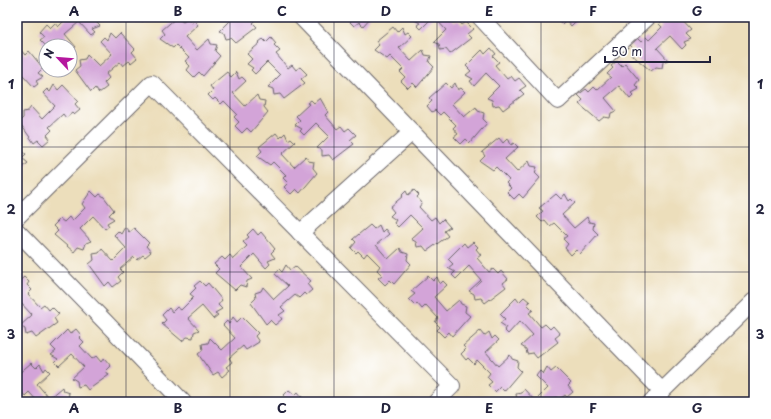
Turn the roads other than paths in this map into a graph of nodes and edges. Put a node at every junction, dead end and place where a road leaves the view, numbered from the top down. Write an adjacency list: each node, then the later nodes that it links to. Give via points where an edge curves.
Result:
1 (301, 17): 4 (street)
2 (480, 17): 3 (street, via 558,101)
3 (648, 17)
4 (412, 132): 7 (street); 9 (street)
5 (17, 217): 7 (street, via 152,83)
6 (17, 231): 10 (street)
7 (300, 233): 11 (street, via 452,386)
8 (754, 301): 9 (street)
9 (656, 397)
10 (183, 402)
11 (436, 402)

